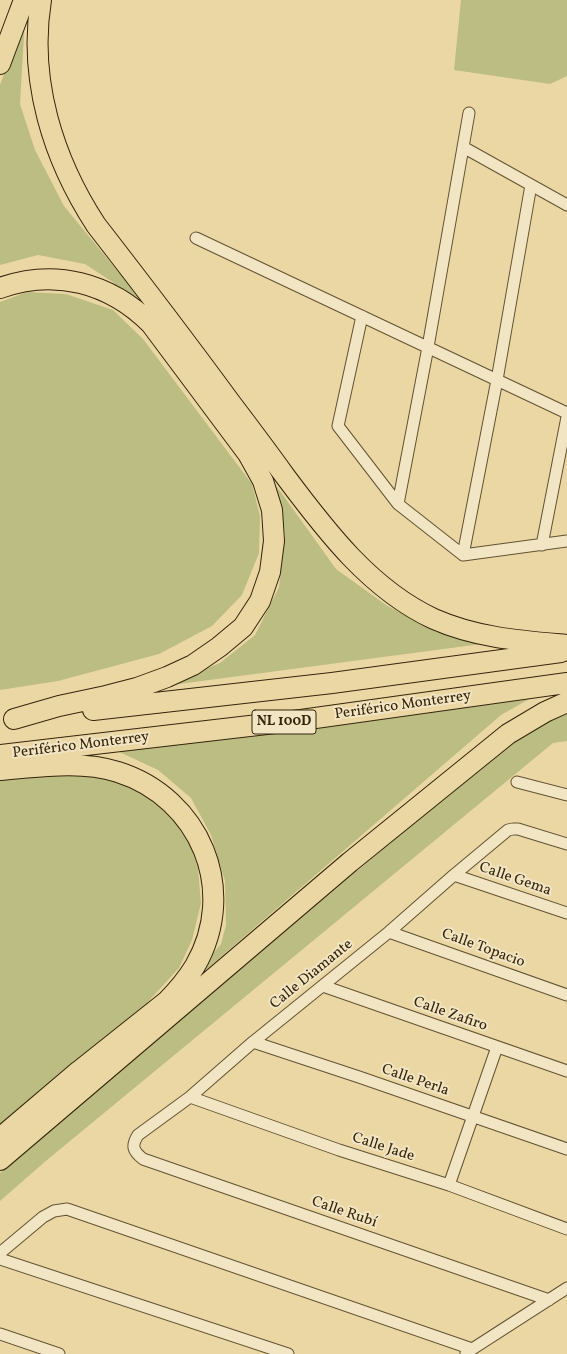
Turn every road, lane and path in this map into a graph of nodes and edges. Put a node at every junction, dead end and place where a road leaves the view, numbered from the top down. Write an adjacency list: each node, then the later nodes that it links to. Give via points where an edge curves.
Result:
1 (24, 0): 3 (highway)
2 (41, 0): 19 (highway, via 38,56 43,98 54,141 83,205 309,508 342,548 373,578 434,619 472,633 492,637)
3 (0, 64)
4 (470, 112): 5 (street)
5 (463, 147): 6 (street); 11 (street)
6 (530, 184): 7 (street); 12 (street)
7 (567, 205)
8 (196, 238): 10 (street)
9 (0, 288): 23 (highway, via 34,280 76,282 104,290 140,313 151,324 248,454 263,481 272,510 274,541 270,572 260,601 243,627 193,665 143,686)
10 (362, 316): 11 (street); 15 (street, via 338,426)
11 (428, 347): 12 (street); 15 (street)
12 (497, 380): 13 (street); 18 (street)
13 (567, 413)
14 (567, 417): 17 (street)
15 (398, 504): 18 (street)
16 (567, 541): 17 (street)
17 (542, 545): 18 (street)
18 (464, 554)
19 (567, 645)
20 (567, 651): 23 (highway, NL 100D, via 332,683)
21 (567, 684): 24 (highway, Periférico Monterrey / NL 100D, via 300,720)
22 (567, 702): 42 (highway, via 502,738 350,862)
23 (7, 720)
24 (0, 756)
25 (0, 770): 39 (highway, via 88,766 117,772 144,783 173,805 196,834 208,861 213,891 211,921 205,943 196,965 178,990)
26 (518, 782): 27 (street)
27 (567, 795)
28 (567, 844): 29 (street, Calle Diamante, via 518,829 508,830)
29 (454, 875): 30 (street, Calle Gema); 31 (street, Calle Diamante)
30 (567, 913)
31 (389, 932): 32 (street, Calle Diamante); 33 (street, Calle Topacio)
32 (323, 986): 34 (street, Calle Diamante); 35 (street, Calle Zafiro)
33 (567, 995)
34 (253, 1042): 37 (street, Calle Diamante); 38 (street, Calle Perla)
35 (497, 1047): 36 (street, Calle Zafiro); 38 (street)
36 (567, 1071)
37 (190, 1096): 40 (street, Calle Diamante, via 138,1135); 43 (street, Calle Jade, via 340,1150)
38 (472, 1117): 41 (street, Calle Perla); 43 (street)
39 (0, 1138)
40 (134, 1147): 48 (street, Calle Rubí, via 143,1159)
41 (567, 1149)
42 (0, 1160)
43 (449, 1185): 44 (street, Calle Jade)
44 (567, 1229)
45 (0, 1253): 50 (street, via 43,1217 54,1211 67,1209)
46 (0, 1258): 52 (street)
47 (567, 1288): 48 (street)
48 (549, 1300): 50 (street)
49 (0, 1334): 51 (street)
50 (468, 1351)
51 (59, 1354)
52 (288, 1354)

